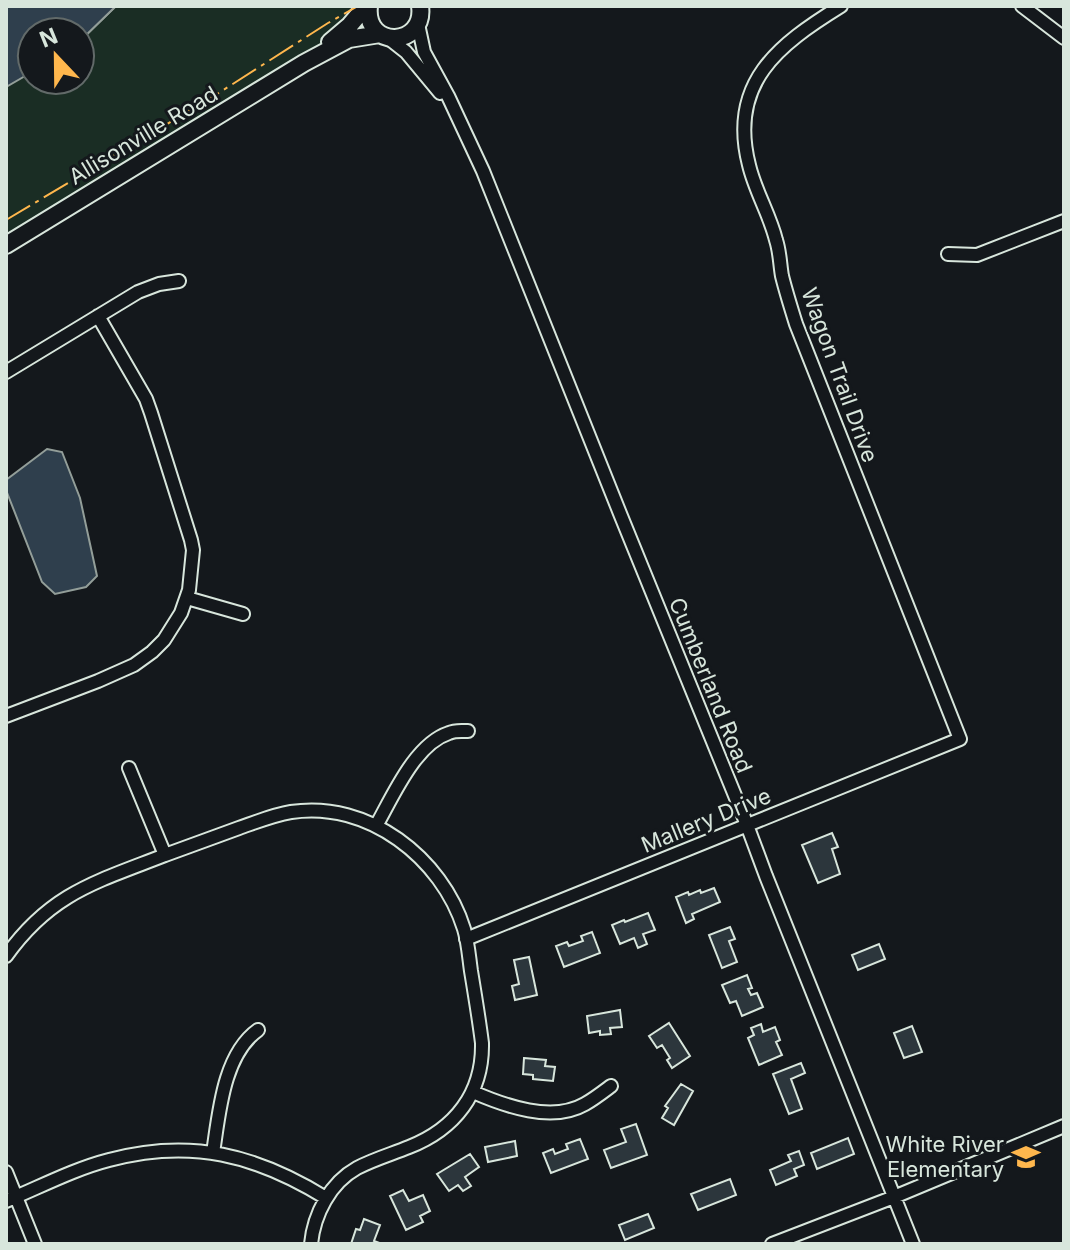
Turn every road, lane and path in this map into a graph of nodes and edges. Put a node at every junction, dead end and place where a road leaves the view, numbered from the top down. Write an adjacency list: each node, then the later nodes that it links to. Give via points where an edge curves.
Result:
1 (367, 6): 5 (main road, via 371,25); 7 (main road, Allisonville Road)
2 (841, 6): 19 (street, Wagon Trail Drive, via 763,67 751,92 744,136 749,167 777,240 796,324)
3 (1022, 6): 6 (street)
4 (422, 13): 5 (main road, Allisonville Road, via 409,35); 8 (street, Cumberland Road, via 424,52)
5 (384, 36): 7 (main road, Allisonville Road, via 349,39); 8 (street, Cumberland Road, via 432,82)
6 (1064, 38)
7 (304, 63): 10 (main road, Allisonville Road)
8 (470, 142): 21 (street, Cumberland Road)
9 (1064, 221): 11 (street, via 977,255)
10 (6, 245)
11 (948, 254)
12 (179, 281): 13 (street, via 149,287)
13 (98, 316): 14 (street); 15 (street, via 151,413 191,540)
14 (6, 372)
15 (187, 598): 16 (street); 17 (street, via 164,640 144,659)
16 (243, 614)
17 (6, 716)
18 (468, 731): 22 (street, via 442,736 422,752)
19 (960, 739): 21 (street, Mallery Drive)
20 (129, 768): 23 (street)
21 (747, 825): 24 (street, Mallery Drive); 32 (street, Cumberland Road)
22 (376, 826): 23 (street, via 340,814 292,812); 24 (street, via 415,853 440,880)
23 (165, 855): 25 (street, via 68,895 32,923)
24 (466, 939): 28 (street, via 482,1043)
25 (6, 956)
26 (258, 1030): 30 (street, via 231,1065)
27 (611, 1086): 28 (street, via 585,1104 556,1112 502,1104)
28 (473, 1092): 33 (street, via 433,1136 356,1168)
29 (1064, 1126): 32 (street)
30 (213, 1153): 33 (street, via 272,1169); 34 (street, via 163,1151 110,1159)
31 (6, 1172): 34 (street)
32 (894, 1197): 37 (street); 38 (street, Cumberland Road)
33 (326, 1198): 36 (street)
34 (11, 1199): 35 (street)
35 (35, 1244)
36 (311, 1244)
37 (772, 1244)
38 (913, 1244)

